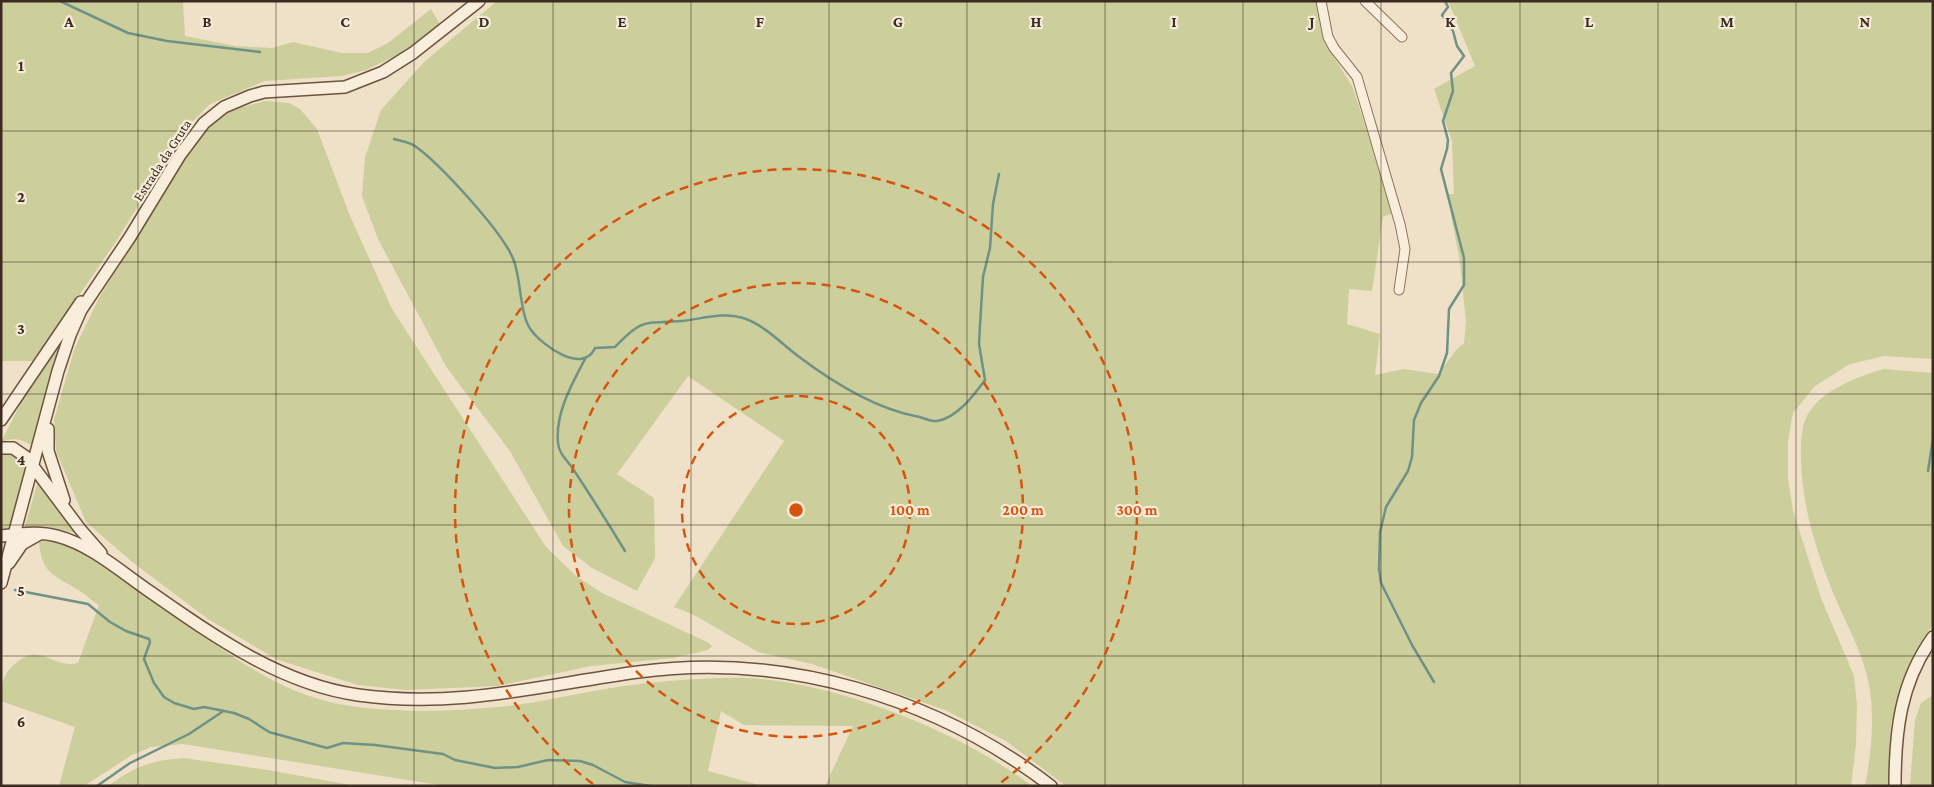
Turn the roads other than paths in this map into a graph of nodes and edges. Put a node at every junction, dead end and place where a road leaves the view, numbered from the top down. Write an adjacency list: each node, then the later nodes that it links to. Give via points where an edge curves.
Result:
1 (479, 1): 5 (main road, Estrada da Gruta, via 402,61 367,79 345,87 264,92 233,102 214,114 180,155)
2 (1321, 1): 6 (street, via 1330,42 1357,77 1400,224 1405,249)
3 (1365, 1): 4 (street)
4 (1402, 37)
5 (106, 272): 7 (main road, via 70,336); 8 (main road, via 68,319)
6 (1399, 290)
7 (50, 403): 10 (main road); 11 (main road, via 48,451)
8 (1, 420)
9 (1, 448): 10 (main road, via 18,450)
10 (32, 466): 11 (main road); 13 (main road)
11 (70, 516): 14 (main road)
12 (41, 533): 13 (main road); 14 (main road, via 67,539); 15 (main road, via 22,544)
13 (7, 536): 15 (main road)
14 (113, 565): 17 (main road, via 194,622 266,665 300,680 355,695 476,698 642,672 722,668 776,672 853,686 924,712 990,744)
15 (3, 577)
16 (1933, 638): 18 (main road, via 1916,666 1900,709)
17 (1051, 786)
18 (1895, 786)

